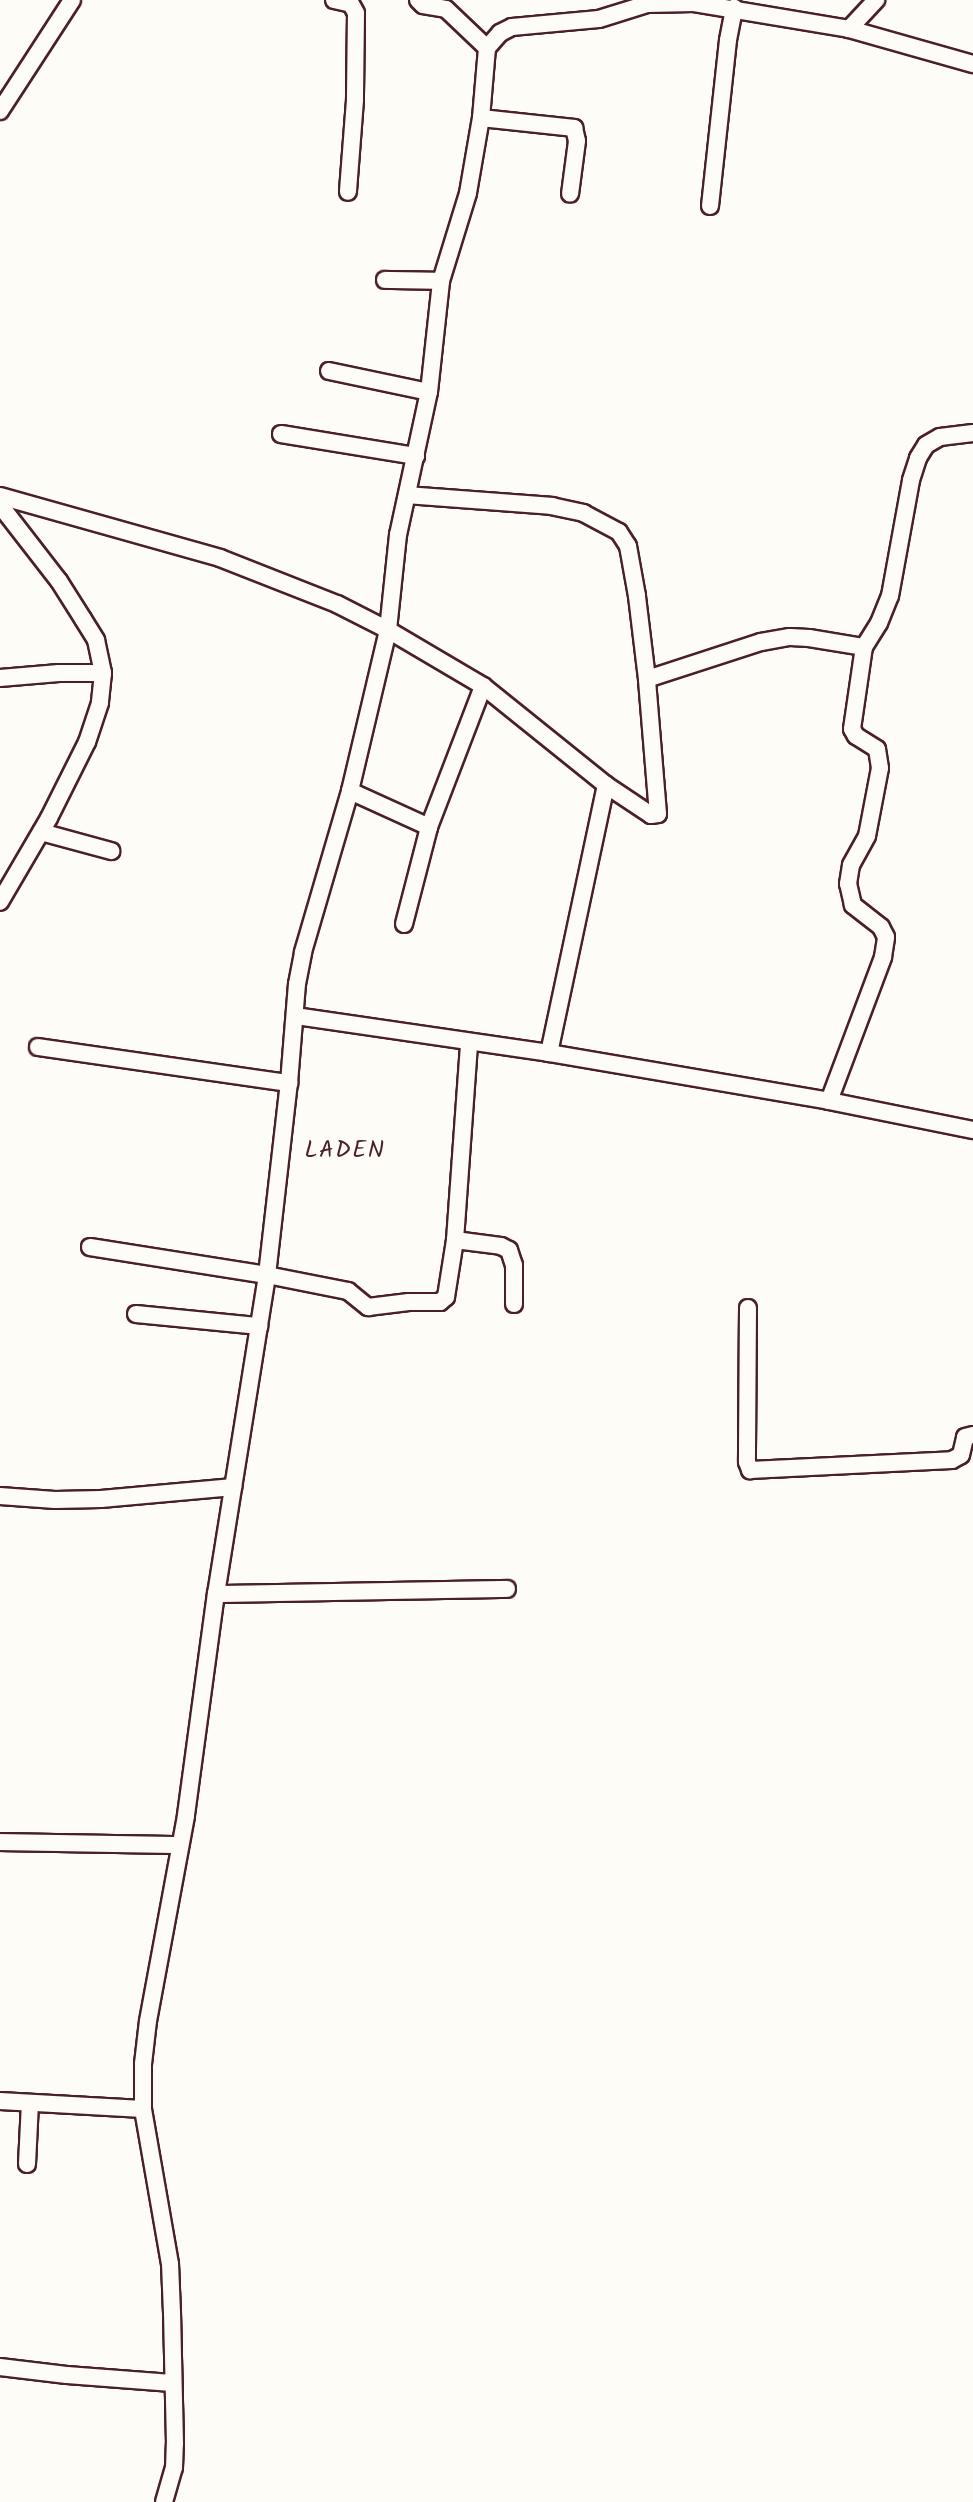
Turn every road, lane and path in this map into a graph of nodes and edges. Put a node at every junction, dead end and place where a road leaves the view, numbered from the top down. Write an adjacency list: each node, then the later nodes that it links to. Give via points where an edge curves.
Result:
1 (72, 0): 10 (street)
2 (334, 0): 12 (street, via 351,4 356,14)
3 (418, 0): 8 (street, via 423,5 446,9)
4 (876, 0): 7 (street)
5 (647, 2): 6 (street); 8 (street, via 599,19 512,27 500,33)
6 (734, 8): 7 (street); 14 (street)
7 (849, 29): 9 (street)
8 (487, 48): 11 (street)
9 (973, 64)
10 (0, 111)
11 (481, 118): 13 (street, via 574,128 577,141); 16 (street, via 465,204)
12 (348, 192)
13 (570, 194)
14 (710, 206)
15 (385, 280): 16 (street)
16 (441, 281): 18 (street)
17 (329, 371): 18 (street)
18 (429, 392): 21 (street)
19 (973, 433): 26 (street, via 940,437 926,445 918,458 890,596)
20 (281, 434): 21 (street)
21 (416, 456): 22 (street)
22 (406, 495): 25 (street); 29 (street, via 552,506 584,513 619,532 628,546 638,596)
23 (0, 496): 25 (street, via 220,558 310,593)
24 (0, 505): 27 (street, via 60,580 84,619 96,640)
25 (388, 630): 30 (street); 32 (street)
26 (864, 647): 29 (street, via 790,637 761,642); 43 (street, via 852,729 856,736 875,747 880,768 867,836 851,865 848,884 853,905 881,927 886,937)
27 (103, 673): 28 (street); 34 (street, via 100,703 87,742)
28 (0, 678)
29 (647, 679): 31 (street, via 658,814 651,815)
30 (483, 686): 31 (street); 33 (street)
31 (606, 784): 41 (street)
32 (350, 791): 33 (street); 38 (street, via 303,952)
33 (429, 826): 37 (street)
34 (41, 832): 35 (street); 36 (street)
35 (111, 851)
36 (0, 902)
37 (404, 924)
38 (296, 1016): 39 (street); 42 (street)
39 (469, 1042): 41 (street); 45 (street)
40 (38, 1047): 42 (street)
41 (549, 1053): 43 (street)
42 (289, 1083): 47 (street)
43 (829, 1101): 44 (street)
44 (973, 1130)
45 (455, 1240): 47 (street, via 446,1297 437,1303 368,1307 348,1291); 48 (street, via 509,1250 514,1265)
46 (90, 1247): 47 (street)
47 (267, 1275): 51 (street)
48 (514, 1304)
49 (748, 1308): 52 (street, via 750,1470 952,1460 961,1455 965,1437)
50 (136, 1314): 51 (street)
51 (259, 1326): 53 (street)
52 (973, 1435)
53 (233, 1487): 54 (street, via 101,1499); 56 (street)
54 (0, 1496)
55 (507, 1589): 56 (street)
56 (216, 1594): 58 (street)
57 (0, 1842): 58 (street)
58 (180, 1845): 61 (street, via 148,2021 142,2064)
59 (0, 2101): 60 (street)
60 (30, 2103): 61 (street); 62 (street)
61 (143, 2109): 64 (street, via 170,2264)
62 (27, 2164)
63 (0, 2367): 64 (street)
64 (172, 2383): 65 (street, via 176,2444)
65 (164, 2502)

